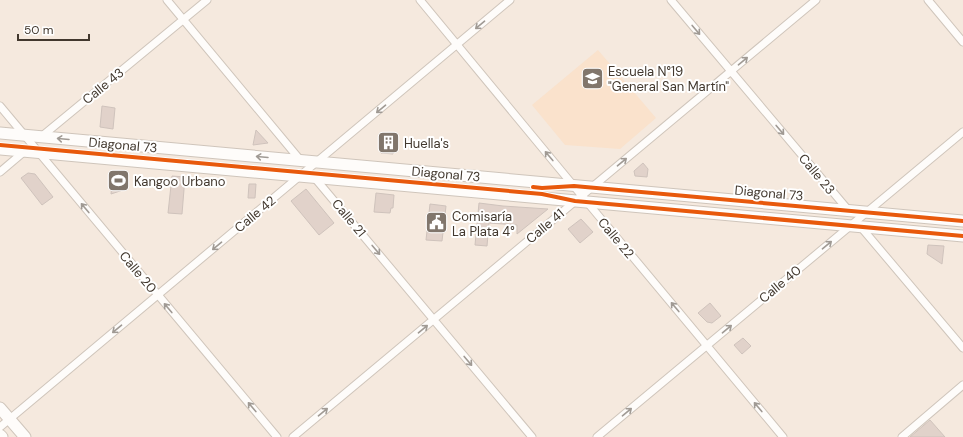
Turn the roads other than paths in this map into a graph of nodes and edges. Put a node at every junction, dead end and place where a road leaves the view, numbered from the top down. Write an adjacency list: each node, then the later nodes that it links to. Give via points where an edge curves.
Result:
1 (167, 0): 8 (street, Calle 21)
2 (207, 0): 8 (street, Calle 43)
3 (420, 0): 10 (street, Calle 22)
4 (510, 0): 10 (street, Calle 42, one-way to 10)
5 (671, 0): 11 (street, Calle 23, one-way to 11)
6 (816, 0): 11 (street, Calle 41, one-way to 6)
7 (928, 0): 9 (street)
8 (184, 20): 16 (street, Calle 43); 19 (street, Calle 21)
9 (963, 42)
10 (457, 44): 20 (street, Calle 42, one-way to 20); 23 (street, Calle 22, one-way to 10)
11 (731, 71): 24 (street, Calle 41, one-way to 11); 26 (street, Calle 23, one-way to 26)
12 (0, 106): 15 (street, Calle 20)
13 (963, 132): 27 (street, Calle 40)
14 (0, 133): 15 (main road, Diagonal 73)
15 (25, 136): 16 (main road, Diagonal 73); 18 (street, Calle 20)
16 (41, 137): 18 (street, Calle 43); 19 (main road, Diagonal 73, one-way to 16)
17 (0, 149): 18 (main road, Diagonal 73)
18 (32, 149): 21 (street, Calle 43); 22 (main road, Diagonal 73); 31 (street, Calle 20, one-way to 18)
19 (301, 161): 20 (main road, Diagonal 73); 22 (street, Calle 21)
20 (317, 162): 22 (street, Calle 42); 23 (main road, Diagonal 73)
21 (0, 172)
22 (308, 174): 25 (main road, Diagonal 73); 31 (street, Calle 42, one-way to 31); 32 (street, Calle 21, one-way to 32)
23 (574, 186): 24 (main road, Diagonal 73); 25 (street, Calle 22)
24 (592, 187): 25 (street, Calle 41); 26 (main road, Diagonal 73)
25 (581, 200): 29 (main road, Diagonal 73); 32 (street, Calle 41); 33 (street, Calle 22, one-way to 25)
26 (848, 211): 27 (main road, Diagonal 73); 29 (street, Calle 23)
27 (866, 212): 28 (main road, Diagonal 73); 29 (street, Calle 40)
28 (963, 221)
29 (856, 225): 30 (main road, Diagonal 73); 33 (street, Calle 40, one-way to 29); 34 (street, Calle 23)
30 (963, 236)
31 (158, 295): 37 (street, Calle 42, one-way to 37); 40 (street, Calle 20, one-way to 31)
32 (434, 320): 41 (street, Calle 41, one-way to 32); 42 (street, Calle 21, one-way to 42)
33 (707, 346): 43 (street, Calle 40, one-way to 33); 44 (street, Calle 22, one-way to 33)
34 (963, 348)
35 (963, 385): 45 (street)
36 (0, 408): 37 (main road)
37 (9, 419): 38 (street, Calle 42); 39 (main road)
38 (0, 426)
39 (25, 437)
40 (277, 437)
41 (293, 437)
42 (532, 437)
43 (597, 437)
44 (783, 437)
45 (902, 437)

